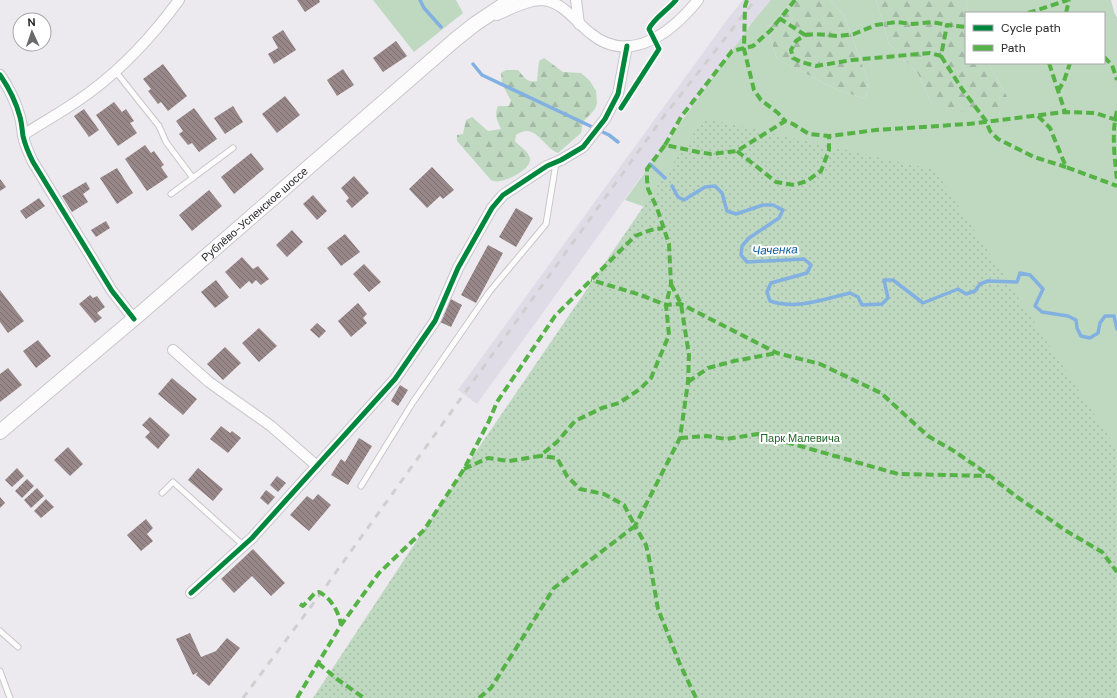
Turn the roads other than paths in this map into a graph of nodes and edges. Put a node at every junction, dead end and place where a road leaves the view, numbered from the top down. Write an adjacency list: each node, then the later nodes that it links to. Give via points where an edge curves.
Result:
1 (179, 0): 8 (street)
2 (511, 0): 5 (main road, Рублёво-Успенское шоссе)
3 (576, 0): 6 (street)
4 (698, 0): 7 (street, via 666,32 647,43)
5 (475, 24): 6 (street, via 522,4 544,0 559,6); 15 (main road, Рублёво-Успенское шоссе)
6 (579, 24): 7 (street, via 602,41 614,46)
7 (627, 46): 12 (street, via 618,94 605,119 583,147)
8 (116, 72): 10 (street, via 89,93); 13 (lane, via 159,126 166,142)
9 (0, 75): 10 (street, via 18,109)
10 (23, 134): 15 (street, via 28,152 37,169 112,291)
11 (233, 148): 13 (lane)
12 (556, 162): 18 (street, via 516,185 492,208 458,268 435,321 395,379); 19 (lane, via 546,224 486,297 413,402)
13 (193, 178): 14 (lane)
14 (171, 194)
15 (134, 319): 17 (main road, Рублёво-Успенское шоссе)
16 (173, 350): 18 (street, via 209,382 271,426)
17 (0, 432)
18 (317, 466): 21 (street)
19 (361, 486)
20 (162, 493): 21 (lane, via 173,482)
21 (244, 546): 22 (street)
22 (191, 594)
23 (0, 631): 24 (lane)
24 (18, 647)
25 (0, 671): 26 (lane)
26 (10, 698)

